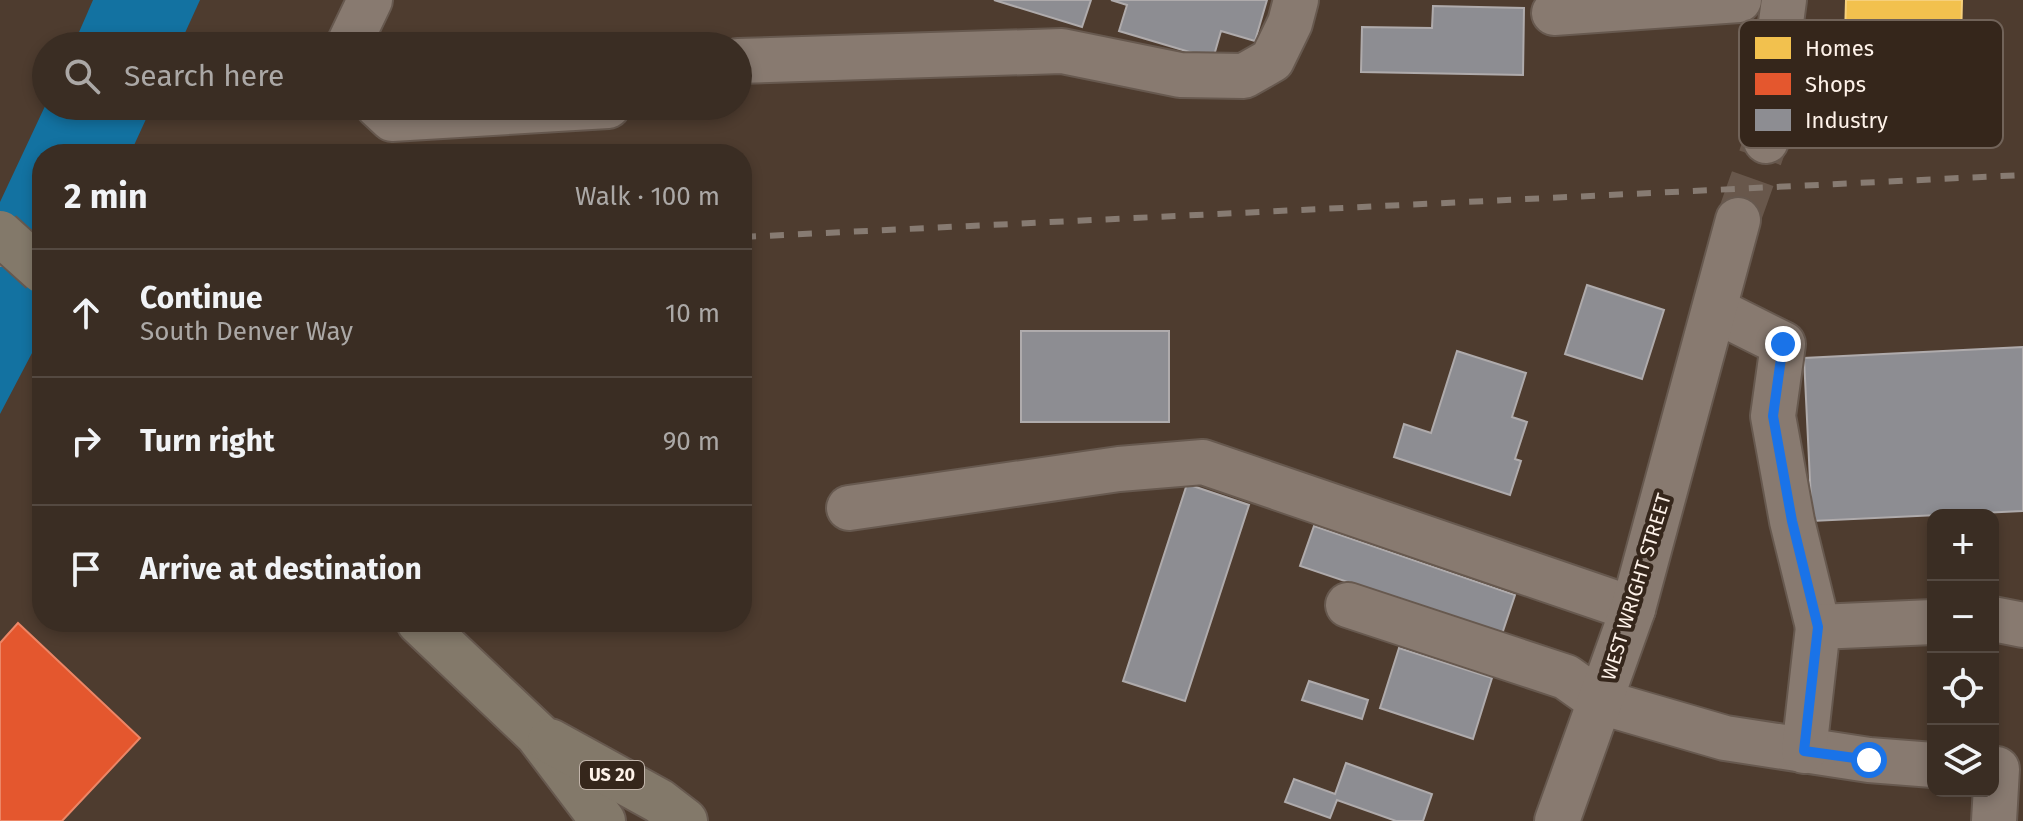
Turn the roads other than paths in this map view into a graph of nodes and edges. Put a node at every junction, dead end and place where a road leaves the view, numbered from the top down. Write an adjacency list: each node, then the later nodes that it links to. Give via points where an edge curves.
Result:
1 (370, 0): 7 (street)
2 (1296, 0): 8 (street, via 1272,60 1244,76 1180,75 1062,51)
3 (1739, 0): 5 (street)
4 (1784, 0): 6 (street)
5 (1554, 13)
6 (1781, 20)
7 (355, 32)
8 (752, 61)
9 (1738, 220): 12 (street, WEST WRIGHT STREET)
10 (0, 233): 11 (main road, bridge)
11 (32, 262)
12 (1710, 330): 15 (street, WEST WRIGHT STREET); 19 (street, via 1783,344 1773,416)
13 (849, 508): 15 (street, via 1203,462)
14 (1348, 605): 21 (street, via 1566,677)
15 (1633, 609): 21 (street, WEST WRIGHT STREET)
16 (1999, 620): 18 (street)
17 (1927, 622): 19 (street)
18 (2023, 625)
19 (1818, 627): 23 (street)
20 (430, 632): 22 (main road, US 20)
21 (1601, 702): 23 (street, via 1725,738); 28 (street, WEST WRIGHT STREET)
22 (537, 734): 26 (main road, US 20); 27 (main road, US 20, via 659,801)
23 (1804, 751): 24 (street)
24 (1927, 764)
25 (2004, 769): 29 (street)
26 (603, 821)
27 (685, 821)
28 (1557, 821)
29 (1994, 821)

